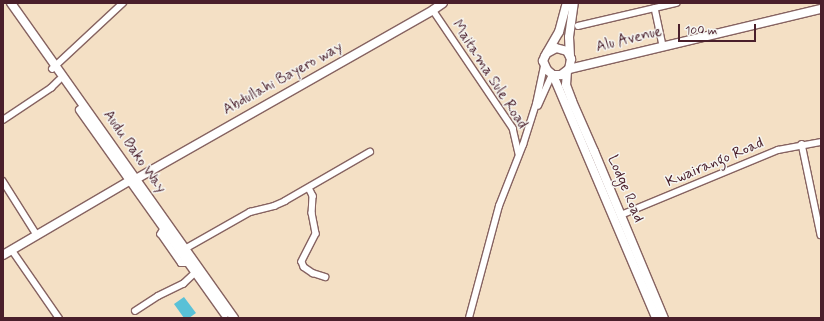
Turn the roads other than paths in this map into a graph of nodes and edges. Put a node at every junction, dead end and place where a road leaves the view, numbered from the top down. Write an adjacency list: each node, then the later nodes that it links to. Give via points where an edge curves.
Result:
1 (5, 3): 16 (street, Audu Bako Way)
2 (11, 3): 16 (street, Audu Bako Way)
3 (123, 3): 16 (street)
4 (443, 3): 10 (street, Abdullahi Bayero way)
5 (567, 3): 13 (street, via 558,32)
6 (574, 3): 14 (street, Lodge Road, via 568,37)
7 (676, 3): 8 (street)
8 (655, 8): 11 (street); 12 (street)
9 (821, 9): 12 (street, Alu Avenue)
10 (433, 10): 24 (street, Maitama Sule Road, via 513,128); 25 (street, Abdullahi Bayero way)
11 (578, 26)
12 (663, 46): 14 (street, Alu Avenue, via 584,66)
13 (547, 52): 14 (street, via 551,49 562,49); 15 (street)
14 (569, 64): 17 (street, via 561,75); 28 (street, Lodge Road, via 566,85)
15 (544, 65): 17 (street); 22 (street, via 536,104)
16 (54, 68): 18 (street, Audu Bako Way); 25 (street, Audu Bako Way)
17 (552, 74): 22 (street); 41 (street, Lodge Road)
18 (59, 80): 19 (street); 25 (street, Audu Bako Way)
19 (3, 120)
20 (821, 142): 21 (street, Kwairango Road)
21 (802, 144): 28 (street, Kwairango Road, via 778,150); 30 (street)
22 (523, 145): 24 (street)
23 (370, 152): 27 (street)
24 (520, 155): 40 (street, via 499,206)
25 (132, 180): 29 (street, Abdullahi Bayero way); 31 (street, Audu Bako Way); 34 (street, Audu Bako Way)
26 (3, 181): 29 (street)
27 (309, 188): 31 (street, via 278,205 250,212); 35 (street, via 313,196 312,213 316,234 302,262 304,267)
28 (621, 215): 42 (street, Lodge Road)
29 (37, 235): 32 (street, Abdullahi Bayero way)
30 (821, 235)
31 (186, 249): 39 (street, Audu Bako Way)
32 (12, 250): 33 (street, Abdullahi Bayero way); 37 (street)
33 (3, 255)
34 (195, 273): 36 (street, via 183,284); 38 (street, Audu Bako Way)
35 (325, 278)
36 (135, 311)
37 (59, 318)
38 (228, 318)
39 (234, 318)
40 (470, 318)
41 (656, 318)
42 (664, 318)

